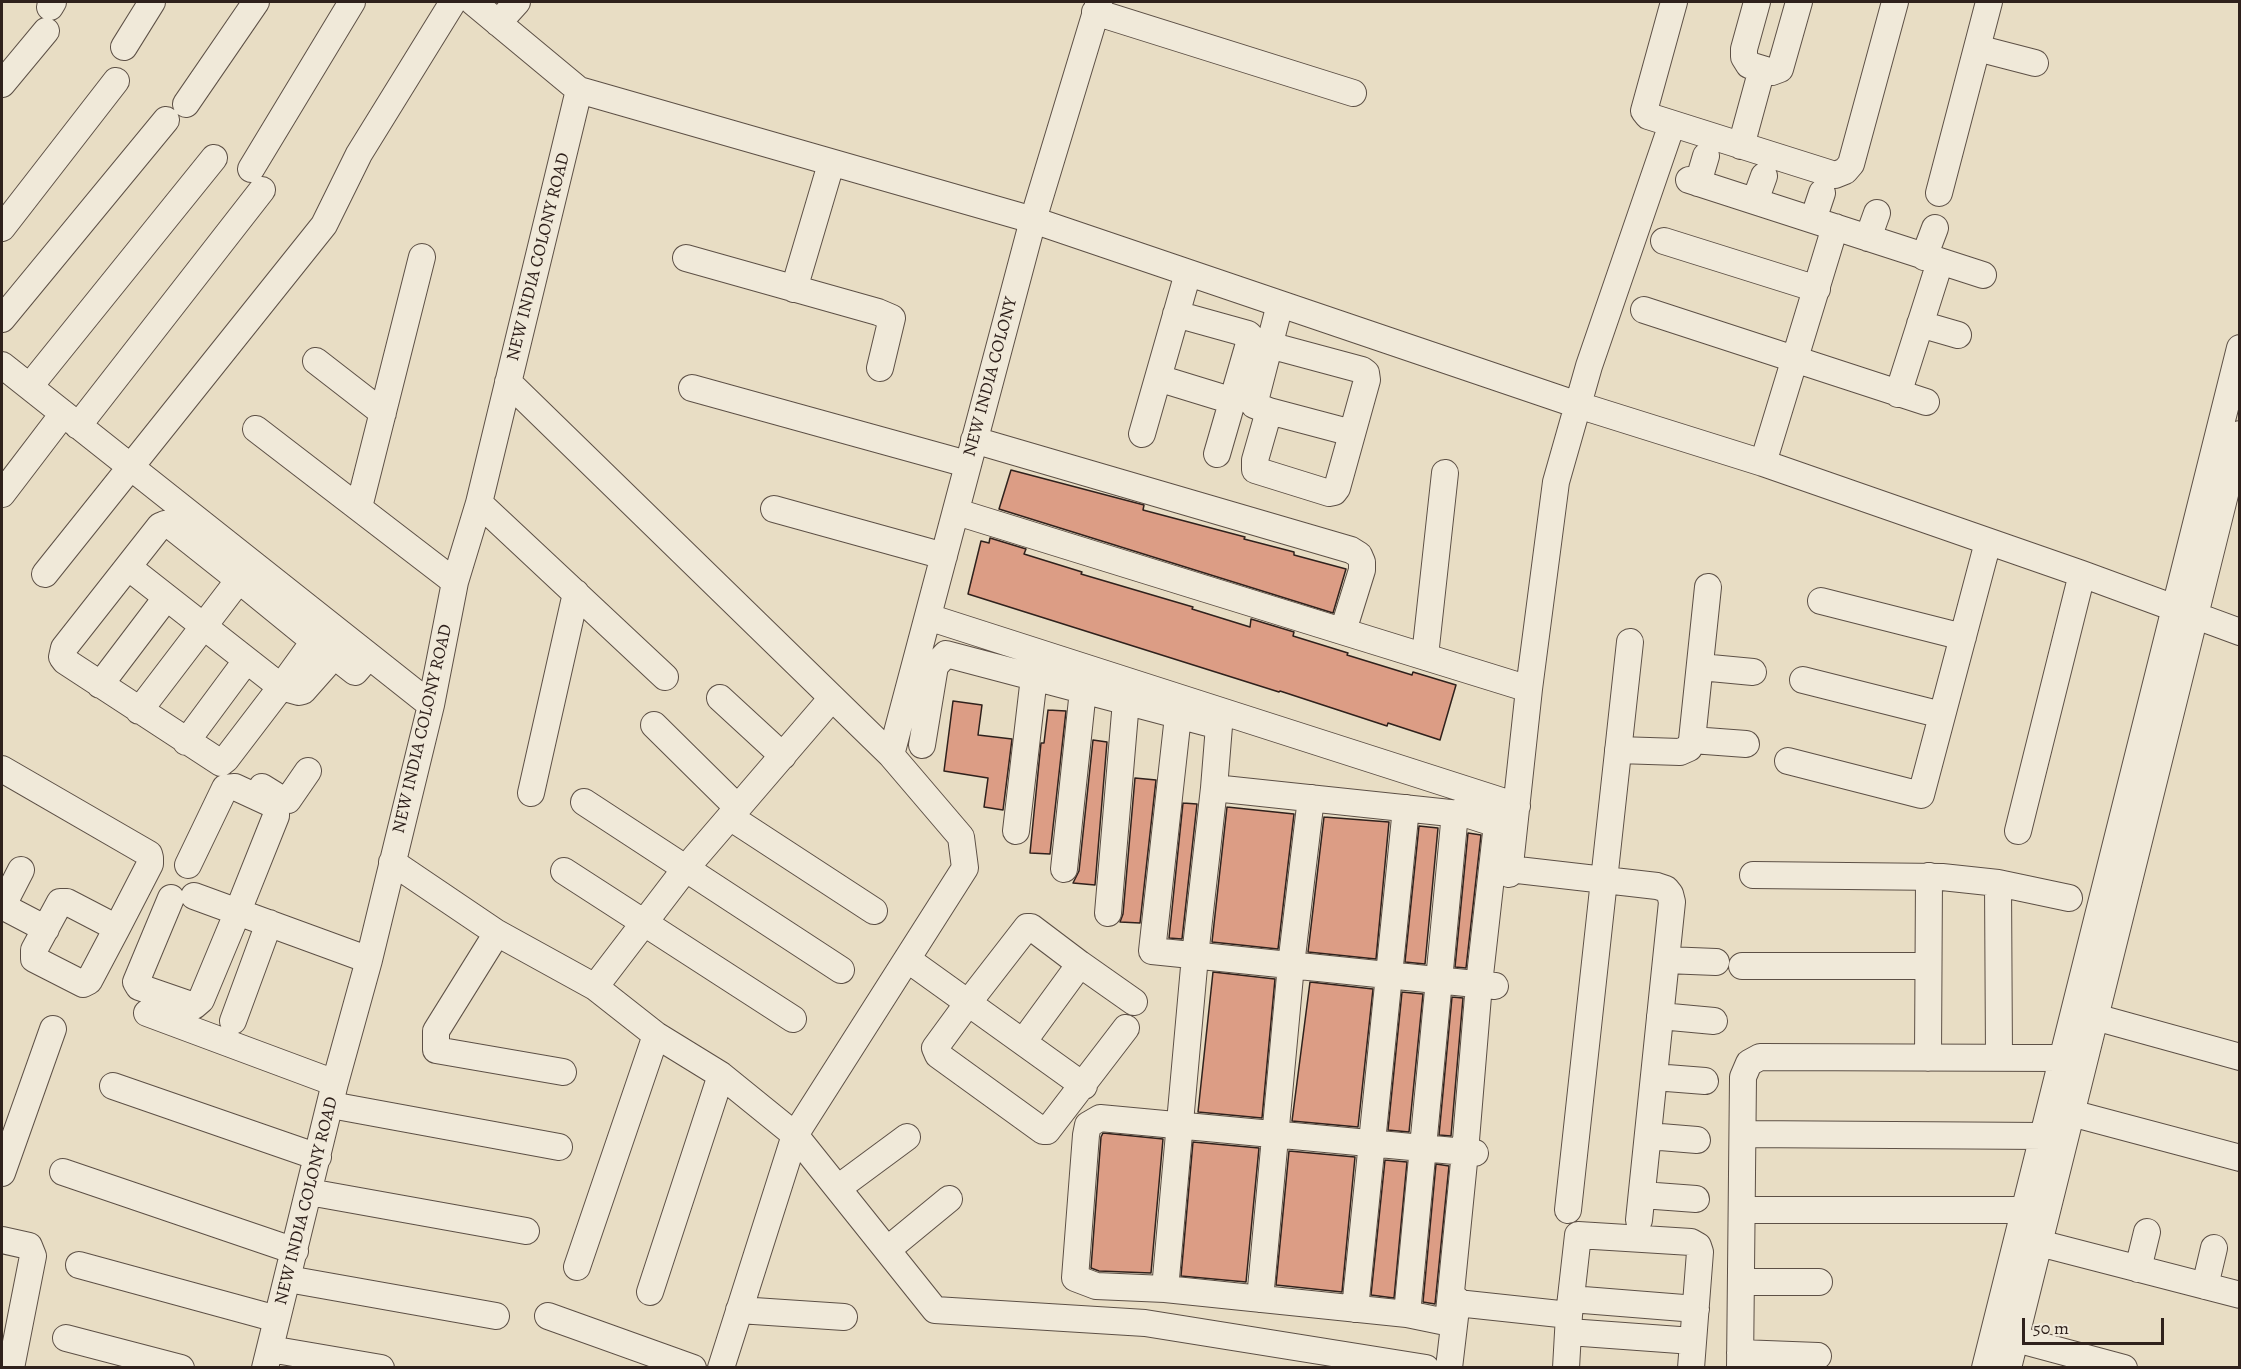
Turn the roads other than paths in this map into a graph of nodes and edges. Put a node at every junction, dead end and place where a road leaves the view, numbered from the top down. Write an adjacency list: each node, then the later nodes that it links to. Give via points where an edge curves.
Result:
1 (152, 2): 15 (street)
2 (256, 2): 23 (street)
3 (352, 2): 70 (street, via 256,180)
4 (453, 2): 78 (street, via 359,154 324,225)
5 (473, 2): 14 (street)
6 (517, 2): 14 (street)
7 (1674, 2): 26 (street, via 1644,111 1648,116)
8 (1757, 2): 18 (street, via 1744,57 1749,65)
9 (1799, 2): 18 (street, via 1780,69)
10 (1895, 2): 26 (street, via 1851,164 1845,171 1835,175)
11 (1989, 2): 16 (street)
12 (1097, 7): 22 (street); 35 (street, NEW INDIA COLONY)
13 (50, 13): 20 (street)
14 (498, 23): 21 (street)
15 (124, 47)
16 (1977, 48): 17 (street); 32 (street)
17 (2035, 63)
18 (1762, 69): 26 (street)
19 (116, 81): 37 (street)
20 (2, 84)
21 (579, 90): 29 (street); 61 (street, NEW INDIA COLONY ROAD)
22 (1353, 93)
23 (186, 104)
24 (166, 120): 51 (street)
25 (1670, 130): 67 (street)
26 (1741, 146)
27 (1706, 156): 33 (street, via 1693,181)
28 (214, 158): 62 (street)
29 (831, 164): 35 (street); 46 (street)
30 (1764, 176): 33 (street)
31 (1822, 193): 36 (street)
32 (1939, 193)
33 (1755, 201): 36 (street)
34 (1877, 213): 39 (street)
35 (1034, 220): 44 (street); 75 (street, NEW INDIA COLONY)
36 (1824, 224): 39 (street); 47 (street)
37 (2, 228)
38 (1935, 228): 43 (street)
39 (1868, 238): 43 (street)
40 (1664, 241): 47 (street)
41 (422, 256): 69 (street)
42 (686, 258): 46 (street)
43 (1932, 260): 45 (street); 52 (street)
44 (1188, 273): 48 (street); 50 (street)
45 (1983, 275)
46 (794, 289): 59 (street, via 892,318)
47 (1817, 289): 57 (street)
48 (1280, 304): 54 (street); 67 (street)
49 (1644, 310): 57 (street)
50 (1176, 314): 60 (street); 65 (street, via 1250,336)
51 (2, 319)
52 (1920, 324): 53 (street); 64 (street)
53 (1958, 335)
54 (1269, 345): 68 (street, via 1253,402); 72 (street, via 1366,373)
55 (2240, 348): 96 (street)
56 (316, 361): 69 (street)
57 (1795, 361): 64 (street); 77 (street)
58 (2, 365): 62 (street)
59 (880, 368)
60 (1158, 378): 65 (street); 73 (street)
61 (508, 382): 81 (street, NEW INDIA COLONY ROAD); 116 (street)
62 (30, 386): 70 (street)
63 (692, 388): 75 (street)
64 (1898, 394): 66 (street)
65 (1233, 400): 76 (street)
66 (1926, 402)
67 (1578, 405): 77 (street); 113 (street, via 1556,482)
68 (1269, 411): 72 (street); 72 (street, via 1255,470 1329,493 1337,488)
69 (383, 412): 82 (street)
70 (71, 420): 78 (street); 80 (street)
71 (256, 429): 82 (street)
72 (1352, 433)
73 (1142, 434)
74 (2240, 434): 96 (street)
75 (971, 452): 84 (street, NEW INDIA COLONY); 99 (street, via 1351,550 1359,555 1362,570)
76 (1217, 454)
77 (1763, 463): 85 (street)
78 (131, 467): 88 (street); 89 (street)
79 (1445, 473): 103 (street)
80 (2, 494)
81 (479, 503): 91 (street, NEW INDIA COLONY ROAD); 93 (street)
82 (359, 507): 91 (street)
83 (774, 509): 86 (street)
84 (957, 512): 86 (street, NEW INDIA COLONY); 99 (street)
85 (1988, 542): 90 (street); 101 (street)
86 (944, 556): 97 (street, NEW INDIA COLONY)
87 (128, 567): 88 (street, via 165,524); 94 (street); 111 (street, via 64,648 65,661)
88 (245, 571): 98 (street); 104 (street); 112 (street, via 310,638 310,647)
89 (45, 574)
90 (2082, 574): 96 (street); 143 (street)
91 (455, 582): 118 (street, NEW INDIA COLONY ROAD)
92 (1708, 586): 106 (street)
93 (576, 594): 108 (street); 135 (street)
94 (166, 598): 98 (street); 111 (street)
95 (1821, 601): 101 (street)
96 (2185, 611): 100 (street); 183 (street); 194 (street)
97 (928, 617): 128 (street, NEW INDIA COLONY); 138 (street)
98 (203, 627): 105 (street); 119 (street)
99 (1342, 632): 103 (street)
100 (2240, 632)
101 (1963, 637): 120 (street)
102 (1630, 642): 127 (street)
103 (1425, 656): 113 (street)
104 (369, 657): 112 (street, via 355,672 328,651 303,691); 118 (street)
105 (246, 661): 112 (street); 124 (street)
106 (1700, 667): 107 (street); 123 (street)
107 (1753, 672)
108 (665, 677)
109 (1034, 677): 114 (street); 126 (street, via 946,654 935,666); 142 (street)
110 (1803, 680): 120 (street)
111 (100, 685): 119 (street)
112 (280, 687): 131 (street)
113 (1529, 689): 138 (street)
114 (1083, 690): 117 (street); 147 (street)
115 (720, 698): 129 (street)
116 (832, 698): 128 (street); 129 (street)
117 (1126, 701): 121 (street); 159 (street)
118 (431, 705): 144 (street, NEW INDIA COLONY ROAD)
119 (139, 711): 124 (street)
120 (1942, 715): 130 (street, via 1921,795)
121 (1178, 716): 134 (street, via 1219,726); 165 (street, via 1152,951)
122 (654, 725): 140 (street)
123 (1692, 740): 125 (street); 127 (street, via 1689,748 1680,752)
124 (186, 742): 131 (street)
125 (1746, 744)
126 (922, 745)
127 (1617, 750): 153 (street)
128 (891, 755): 166 (street, via 961,837 965,868)
129 (783, 756): 140 (street)
130 (1788, 760)
131 (221, 763): 133 (street, via 284,800 292,796)
132 (2, 769): 162 (street, via 149,854 150,864)
133 (308, 771)
134 (1214, 788): 136 (street); 165 (street)
135 (531, 793)
136 (1311, 798): 139 (street); 171 (street)
137 (584, 802): 146 (street)
138 (1517, 806): 148 (street)
139 (1406, 808): 141 (street); 175 (street)
140 (734, 813): 146 (street); 158 (street)
141 (1455, 813): 176 (street); 177 (street, via 1497,825)
142 (1016, 831)
143 (2019, 831)
144 (392, 862): 164 (street); 167 (street, NEW INDIA COLONY ROAD)
145 (188, 865): 157 (street, via 225,788 235,787 274,805 276,816)
146 (686, 868): 161 (street); 174 (street)
147 (1064, 869)
148 (1509, 869): 153 (street); 177 (street)
149 (21, 870): 156 (street)
150 (564, 871): 161 (street)
151 (1753, 875): 152 (street)
152 (1929, 876): 154 (street); 173 (street)
153 (1604, 880): 168 (street, via 1666,889 1672,902); 224 (street)
154 (1998, 883): 155 (street); 193 (street)
155 (2069, 898)
156 (2, 907): 163 (street)
157 (238, 911): 157 (street, via 183,897 136,982 139,987 194,1006 201,1000); 160 (street)
158 (874, 911)
159 (1108, 914)
160 (269, 923): 167 (street); 185 (street)
161 (645, 923): 178 (street); 184 (street)
162 (117, 928): 163 (street, via 63,901); 163 (street, via 89,981 83,984 34,959)
163 (46, 929)
164 (497, 933): 178 (street); 195 (street, via 436,1031 436,1050)
165 (1195, 956): 171 (street); 203 (street)
166 (908, 959): 179 (street); 206 (street)
167 (369, 960): 201 (street, NEW INDIA COLONY ROAD)
168 (1666, 960): 169 (street); 182 (street)
169 (1716, 962)
170 (1080, 964): 179 (street, via 1035,928 1027,927); 180 (street); 190 (street)
171 (1291, 965): 175 (street); 204 (street)
172 (1743, 966): 173 (street)
173 (1928, 966): 192 (street)
174 (841, 970)
175 (1388, 975): 176 (street); 211 (street)
176 (1440, 980): 177 (street); 213 (street)
177 (1487, 985): 214 (street)
178 (596, 987): 189 (street)
179 (968, 1002): 190 (street); 200 (street, via 936,1052 1014,1110 1047,1131)
180 (1134, 1002)
181 (147, 1013): 201 (street)
182 (1660, 1016): 186 (street); 197 (street)
183 (2095, 1017): 191 (street); 202 (street)
184 (793, 1019)
185 (233, 1021)
186 (1714, 1021)
187 (1126, 1028): 200 (street)
188 (53, 1029): 218 (street)
189 (656, 1035): 196 (street); 236 (street)
190 (1023, 1042): 200 (street)
191 (2240, 1057)
192 (1928, 1058): 193 (street); 205 (street, via 1760,1057 1749,1063 1743,1077)
193 (1999, 1058): 194 (street)
194 (2063, 1058): 208 (street)
195 (563, 1072)
196 (721, 1075): 206 (street); 243 (street)
197 (1654, 1077): 198 (street); 207 (street)
198 (1705, 1081)
199 (114, 1086): 215 (street)
200 (1084, 1086)
201 (333, 1094): 212 (street); 215 (street, NEW INDIA COLONY ROAD)
202 (2071, 1113): 216 (street); 231 (street)
203 (1180, 1125): 204 (street); 242 (street); 242 (street, via 1100,1118 1088,1125 1086,1135 1075,1278 1095,1286)
204 (1274, 1134): 211 (street); 245 (street)
205 (1743, 1134): 208 (street); 225 (street)
206 (795, 1135): 219 (street); 249 (street)
207 (1648, 1136): 210 (street); 221 (street)
208 (2043, 1136): 226 (street)
209 (907, 1137): 219 (street)
210 (1697, 1140)
211 (1370, 1143): 213 (street); 247 (street)
212 (559, 1147)
213 (1421, 1148): 214 (street); 250 (street)
214 (1470, 1152): 246 (street); 250 (street, via 1449,1312 1441,1321)
215 (318, 1157): 220 (street, NEW INDIA COLONY ROAD)
216 (2240, 1158)
217 (63, 1172): 234 (street)
218 (2, 1173)
219 (838, 1188): 233 (street)
220 (309, 1192): 228 (street); 234 (street, NEW INDIA COLONY ROAD)
221 (1642, 1195): 223 (street); 227 (street)
222 (949, 1199): 233 (street)
223 (1696, 1199)
224 (1568, 1210)
225 (1742, 1210): 226 (street); 239 (street)
226 (2025, 1210): 271 (street)
227 (1639, 1220)
228 (526, 1231)
229 (2147, 1232): 237 (street)
230 (2, 1240): 262 (street, via 29,1245 33,1256)
231 (2039, 1243): 237 (street); 257 (street)
232 (2214, 1248): 241 (street)
233 (887, 1250): 267 (street, via 935,1310 1145,1323)
234 (295, 1251): 238 (street, NEW INDIA COLONY ROAD)
235 (79, 1265): 255 (street)
236 (577, 1268)
237 (2138, 1269): 241 (street)
238 (288, 1279): 252 (street); 255 (street, NEW INDIA COLONY ROAD)
239 (1741, 1282): 240 (street); 261 (street)
240 (1819, 1282)
241 (2205, 1286): 244 (street)
242 (1165, 1289): 245 (street)
243 (650, 1292)
244 (2240, 1295)
245 (1260, 1299): 247 (street)
246 (1456, 1303): 251 (street); 268 (street)
247 (1355, 1309): 250 (street)
248 (1696, 1309): 251 (street); 251 (street, via 1698,1246 1686,1240 1578,1235); 258 (street)
249 (739, 1310): 254 (street); 266 (street)
250 (1407, 1314)
251 (1570, 1315): 258 (street); 269 (street)
252 (496, 1316)
253 (548, 1316): 265 (street)
254 (844, 1317)
255 (277, 1319): 260 (street, NEW INDIA COLONY ROAD)
256 (66, 1338): 263 (street)
257 (2016, 1339): 272 (street); 273 (street)
258 (1693, 1341): 270 (street)
259 (1818, 1356): 261 (street)
260 (268, 1358): 264 (street)
261 (1740, 1360)
262 (11, 1368)
263 (181, 1368)
264 (381, 1368)
265 (693, 1368)
266 (721, 1368)
267 (1426, 1368)
268 (1449, 1368)
269 (1566, 1368)
270 (1691, 1368)
271 (1985, 1368)
272 (2008, 1368)
273 (2124, 1368)

